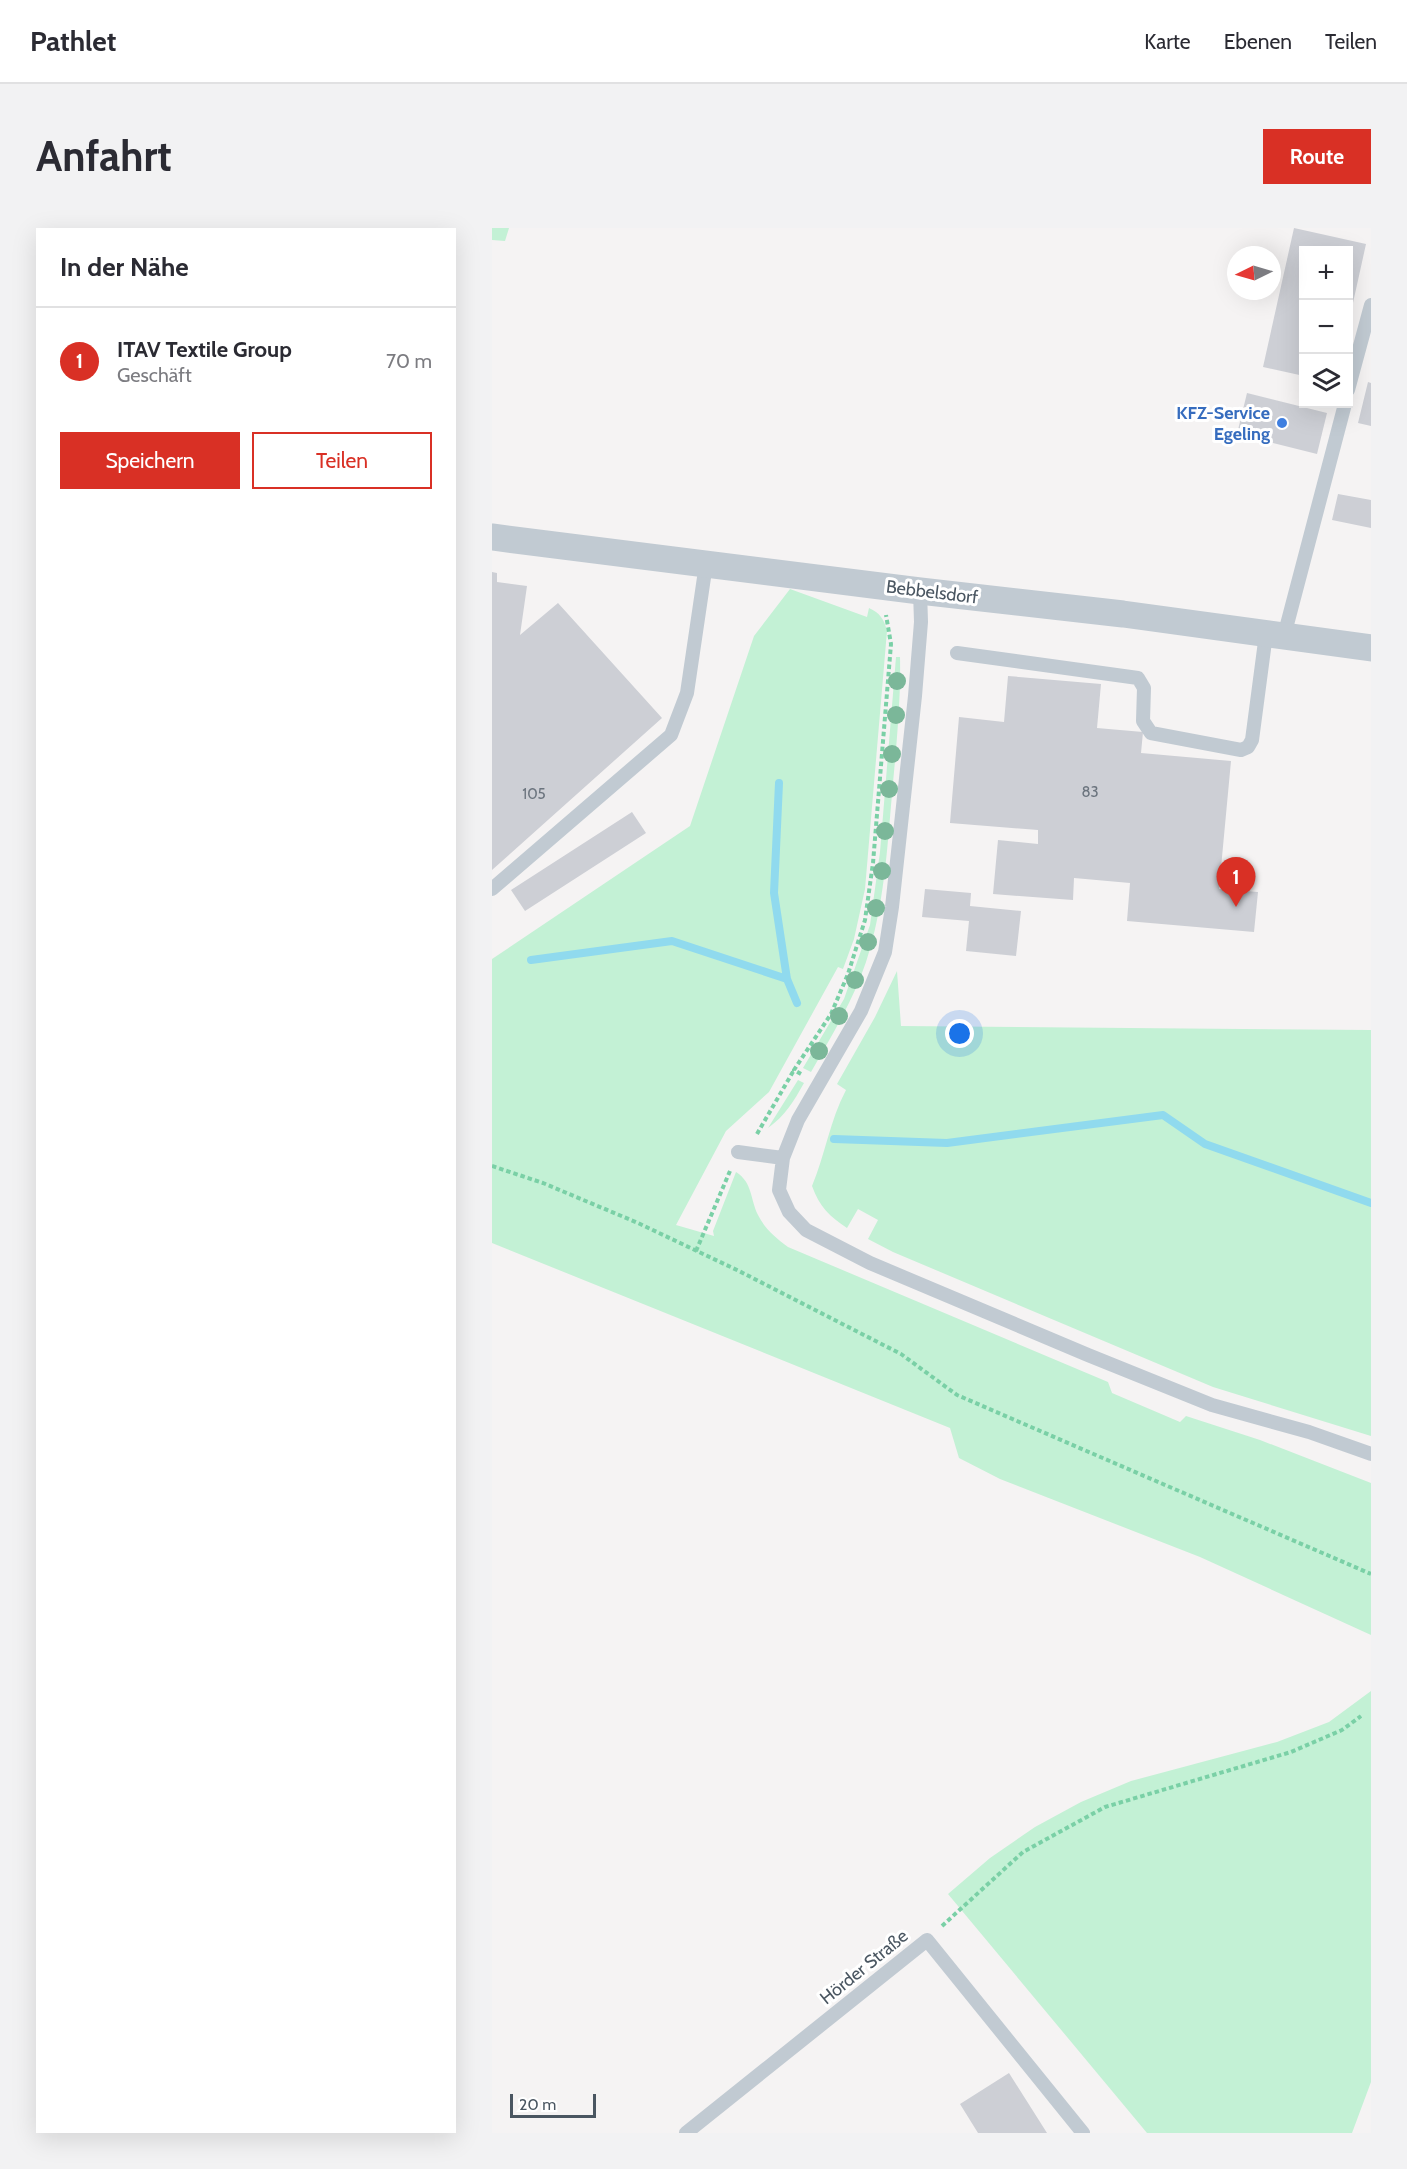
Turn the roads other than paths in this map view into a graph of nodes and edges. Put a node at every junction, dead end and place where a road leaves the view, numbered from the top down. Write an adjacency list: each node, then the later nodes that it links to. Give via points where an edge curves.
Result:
1 (1371, 304): 2 (lane)
2 (1353, 371)
3 (1344, 408): 7 (lane)
4 (492, 537): 5 (street, Bebbelsdorf)
5 (706, 564): 6 (street, Bebbelsdorf); 10 (lane, via 687,693 671,735)
6 (920, 591): 7 (street, Bebbelsdorf); 12 (lane, via 915,696 885,952 861,1011 798,1120)
7 (1275, 635): 8 (street, Bebbelsdorf); 9 (lane, via 1252,740 1241,750 1151,733 1143,721 1144,688 1138,678)
8 (1371, 648)
9 (957, 652)
10 (492, 889)
11 (738, 1152): 12 (lane)
12 (783, 1158): 13 (lane, via 779,1190 789,1212 806,1230 870,1263 1212,1405)
13 (1371, 1454)
14 (686, 2133): 15 (lane, Hörder Straße, via 927,1940)
15 (1083, 2133)

